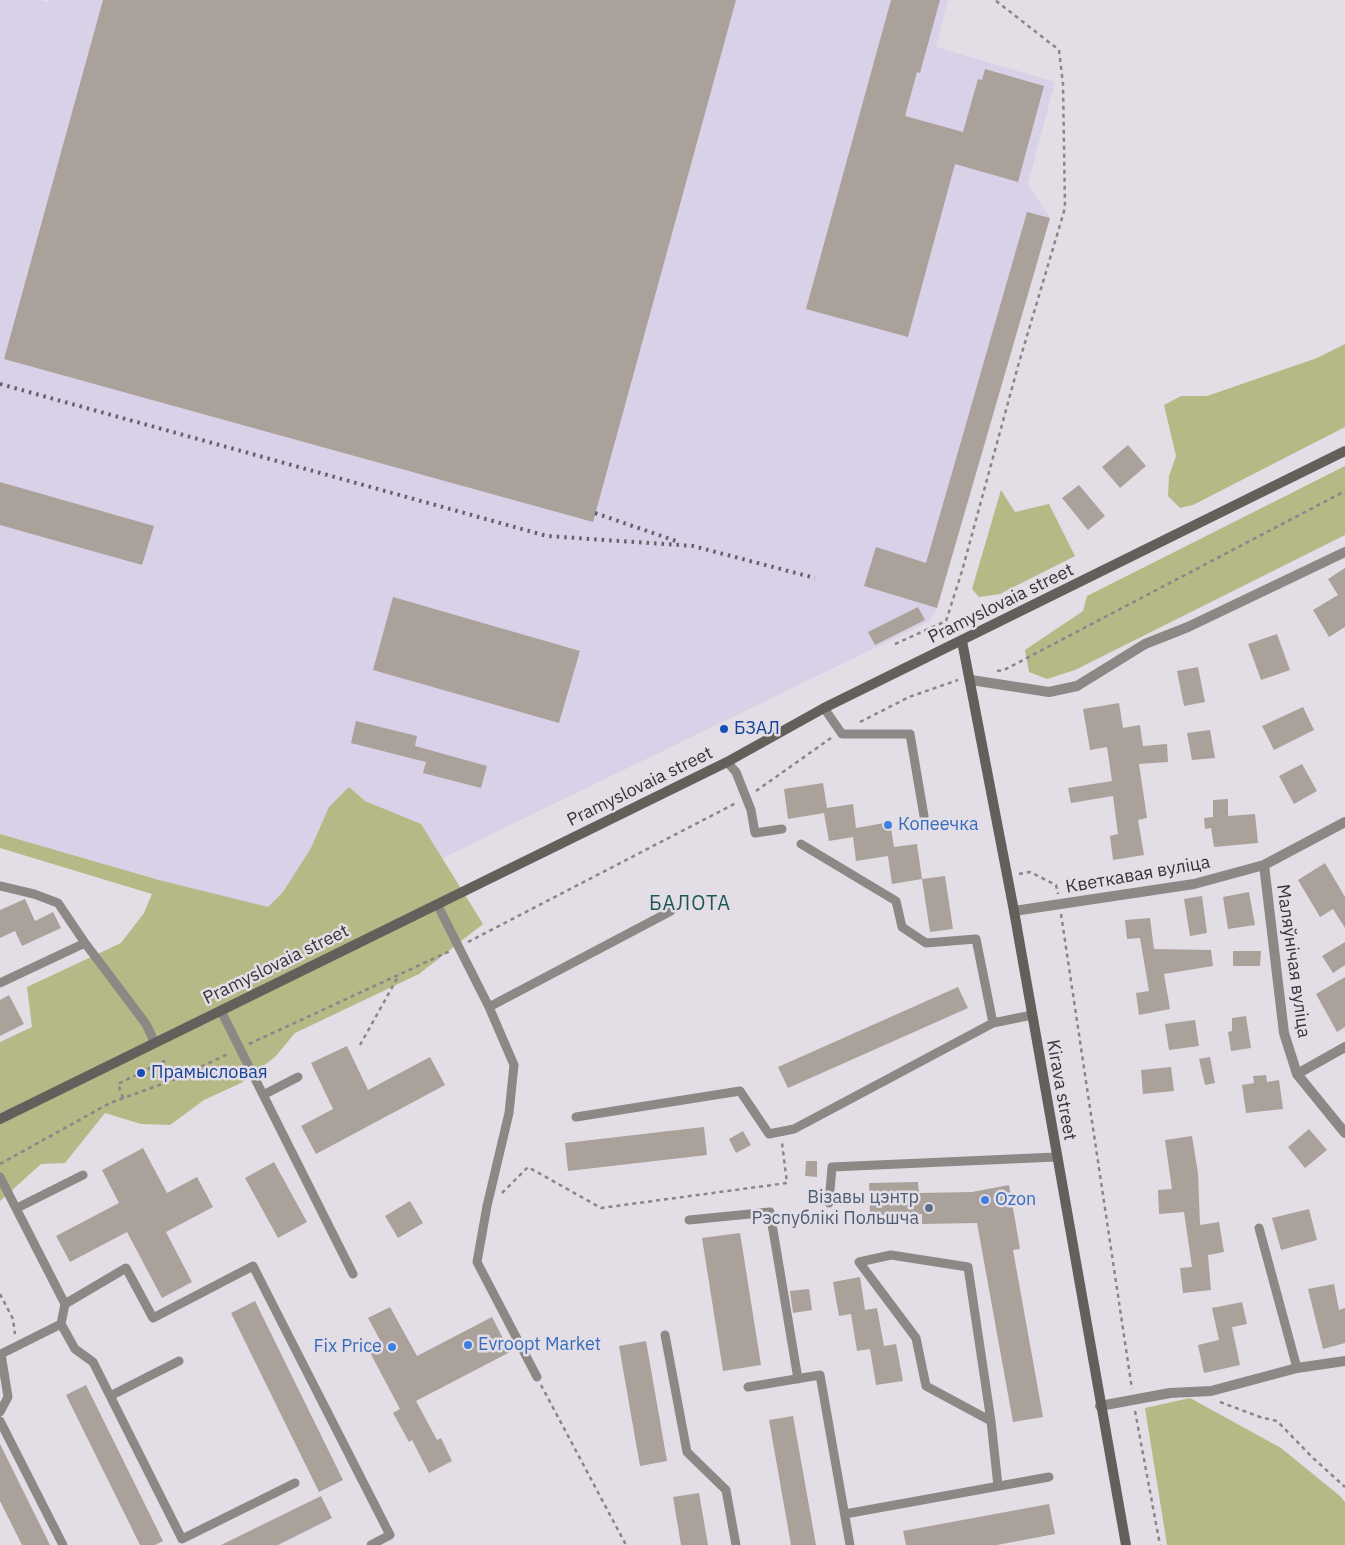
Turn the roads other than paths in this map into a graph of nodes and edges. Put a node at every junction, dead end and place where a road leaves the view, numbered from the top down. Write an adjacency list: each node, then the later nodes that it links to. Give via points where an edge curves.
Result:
1 (1345, 452): 3 (main road, Pramyslovaia street)
2 (1345, 552): 4 (street, via 1188,627 1145,644 1077,686 1049,692)
3 (962, 641): 4 (main road, Kirava street); 5 (main road, Pramyslovaia street)
4 (970, 678): 15 (main road, Kirava street)
5 (824, 708): 6 (main road, Pramyslovaia street); 7 (lane, via 842,734 910,734)
6 (728, 762): 9 (lane, via 736,772 746,798 755,833); 13 (main road, Pramyslovaia street)
7 (924, 816)
8 (1345, 822): 11 (street, Кветкавая вуліца)
9 (782, 829)
10 (801, 844): 21 (lane, via 896,901 902,928 926,943 976,938)
11 (1264, 864): 15 (street, Кветкавая вуліца, via 1194,884); 24 (street, Маляўнічая вуліца, via 1284,1033)
12 (2, 888): 16 (lane, via 58,903)
13 (437, 904): 18 (lane); 19 (main road, Pramyslovaia street)
14 (671, 911): 18 (lane)
15 (1014, 911): 20 (main road, Kirava street)
16 (85, 943): 17 (lane); 22 (lane, via 146,1024)
17 (0, 983)
18 (488, 1007): 45 (lane, via 514,1065 509,1113 477,1262)
19 (221, 1010): 22 (main road, Pramyslovaia street); 26 (lane)
20 (1032, 1014): 21 (lane); 30 (main road, Kirava street)
21 (993, 1023): 27 (lane, via 794,1129 769,1134 740,1090)
22 (155, 1043): 28 (main road, Pramyslovaia street)
23 (1345, 1047): 24 (street)
24 (1297, 1074): 29 (street, Маляўнічая вуліца)
25 (298, 1078): 26 (lane)
26 (263, 1095): 37 (lane)
27 (576, 1117)
28 (0, 1119)
29 (1345, 1133)
30 (1056, 1157): 33 (lane, via 832,1167); 49 (main road, Kirava street)
31 (82, 1175): 34 (lane)
32 (0, 1177): 34 (lane)
33 (829, 1203)
34 (17, 1208): 38 (lane)
35 (689, 1220): 46 (lane, via 770,1212)
36 (1259, 1228): 44 (lane)
37 (352, 1274)
38 (66, 1304): 39 (lane); 58 (lane, via 126,1268 153,1318 253,1266 390,1535)
39 (61, 1324): 41 (lane); 48 (lane, via 75,1349 93,1362)
40 (665, 1335): 59 (lane, via 687,1452 726,1490)
41 (1, 1354): 50 (lane, via 8,1398)
42 (179, 1361): 48 (lane)
43 (1345, 1361): 44 (street)
44 (1297, 1368): 49 (street, via 1211,1391 1170,1393)
45 (537, 1377)
46 (798, 1379): 47 (lane); 56 (lane, via 820,1375)
47 (748, 1388)
48 (110, 1396): 54 (lane, via 182,1539)
49 (1100, 1406): 61 (main road, Kirava street)
50 (0, 1412)
51 (0, 1421): 57 (lane)
52 (990, 1421): 52 (lane, via 968,1267 890,1255 859,1262 916,1338 926,1386); 55 (lane)
53 (1049, 1477): 55 (lane)
54 (295, 1483)
55 (998, 1486): 56 (lane)
56 (845, 1514): 60 (lane)
57 (62, 1545)
58 (370, 1545)
59 (736, 1545)
60 (850, 1545)
61 (1126, 1545)

